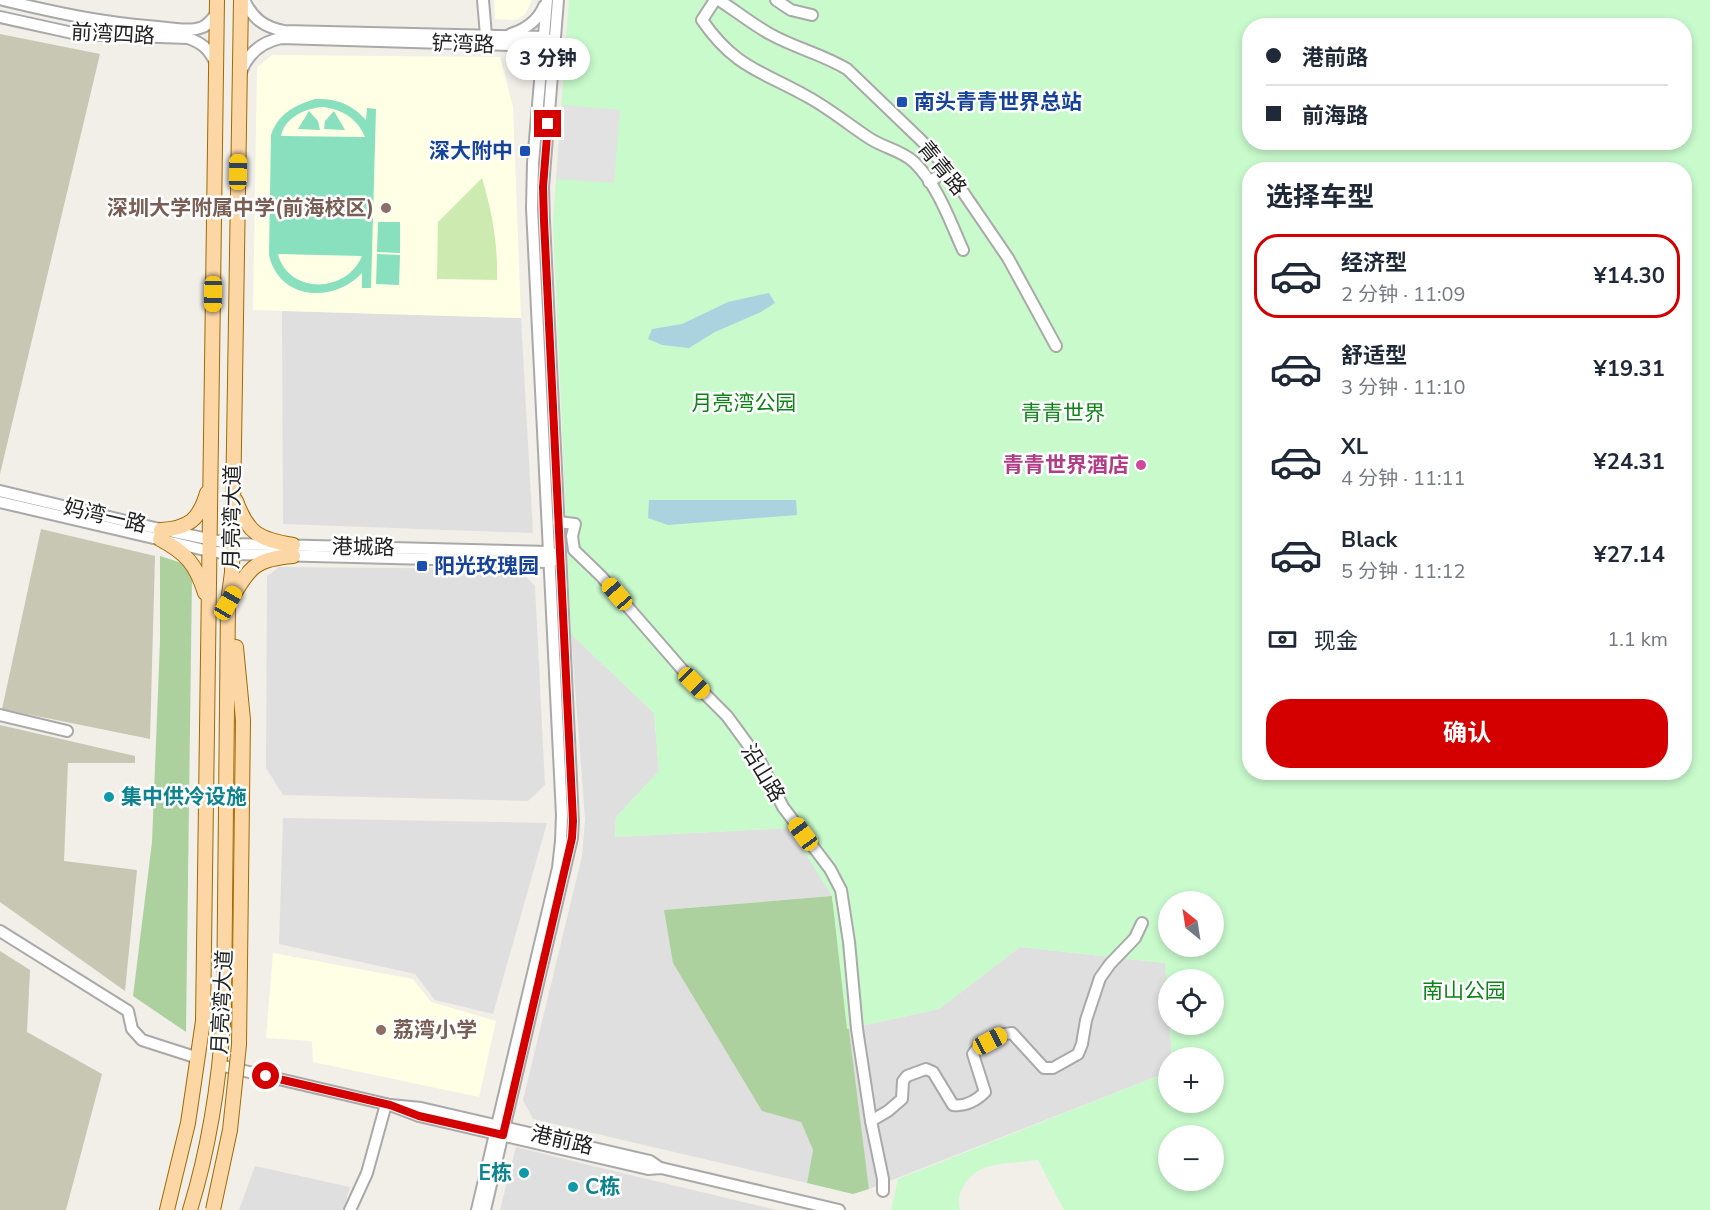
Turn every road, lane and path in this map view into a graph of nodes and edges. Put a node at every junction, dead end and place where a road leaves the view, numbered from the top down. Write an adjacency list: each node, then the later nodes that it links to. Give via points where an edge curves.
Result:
1 (3, 0): 9 (street, 前湾四路, via 73,17 162,28 200,28 209,23)
2 (243, 0): 12 (street, 铲湾路, via 262,24 284,30); 18 (main road, 月亮湾大道)
3 (483, 0): 12 (street)
4 (546, 0): 13 (street, via 535,20); 14 (street)
5 (558, 0): 15 (street)
6 (715, 0): 21 (street, via 702,20 732,55 827,108 870,139 900,151)
7 (719, 0): 20 (street, 青青路, via 770,34 847,69)
8 (776, 0): 10 (street, via 791,10)
9 (217, 6): 17 (main road, 月亮湾大道)
10 (812, 15)
11 (0, 17): 17 (street, 前湾四路, via 77,34 188,38 203,45)
12 (486, 35): 13 (street, 铲湾路)
13 (505, 36): 14 (street, 铲湾路)
14 (544, 42): 15 (street, 铲湾路); 16 (street, 铲湾路); 19 (street)
15 (555, 43): 28 (street, via 543,187)
16 (515, 45): 18 (street, 铲湾路, via 282,38 252,52); 19 (street, via 529,55)
17 (216, 63): 24 (main road, 月亮湾大道)
18 (240, 73): 25 (main road, 月亮湾大道)
19 (540, 82): 33 (street, via 532,208)
20 (948, 170): 21 (street); 23 (street, 青青路, via 1008,258)
21 (929, 182): 22 (street)
22 (963, 250)
23 (1056, 346)
24 (210, 479): 29 (main road, via 196,517); 30 (main road, 月亮湾大道)
25 (233, 483): 31 (main road, 月亮湾大道); 32 (main road, via 241,513 253,532)
26 (0, 491): 29 (street, 妈湾一路)
27 (0, 502): 29 (street, 妈湾一路)
28 (558, 522): 33 (street); 43 (street, 沿山路, via 575,524 574,550 727,716 760,761 783,807 830,869 841,890)
29 (160, 535): 30 (street, 妈湾一路); 35 (main road, via 193,564)
30 (209, 546): 31 (street, 港城路); 35 (main road, 月亮湾大道)
31 (232, 549): 32 (street, 港城路); 34 (main road, 月亮湾大道)
32 (293, 551): 33 (street, 港城路); 34 (main road, via 248,571)
33 (553, 557): 44 (street, via 561,841)
34 (229, 609): 41 (main road, 月亮湾大道, via 224,1009); 48 (main road, bridge, via 243,720 239,1045 230,1130)
35 (208, 612): 40 (main road, 月亮湾大道, via 203,1021)
36 (0, 715): 37 (street)
37 (67, 731)
38 (1142, 922): 43 (street, via 1135,938 1100,978 1077,1054 1053,1068 1044,1068 1012,1033 1003,1034 973,1054 985,1092 979,1098 953,1105 933,1072 926,1069 907,1076 903,1081 903,1099)
39 (0, 931): 40 (street, via 128,1011 132,1029 142,1040)
40 (198, 1058): 46 (main road, 月亮湾大道, via 188,1123)
41 (219, 1065): 42 (street, 港前路); 47 (main road, 月亮湾大道)
42 (388, 1104): 44 (street, 港前路, via 419,1116); 49 (street, via 367,1173)
43 (871, 1120): 45 (street, 沿山路)
44 (500, 1130): 50 (street); 51 (street); 52 (street, 港前路, via 648,1169 661,1168)
45 (883, 1191)
46 (167, 1210)
47 (190, 1210)
48 (213, 1210)
49 (350, 1210)
50 (477, 1210)
51 (485, 1210)
52 (838, 1210)

